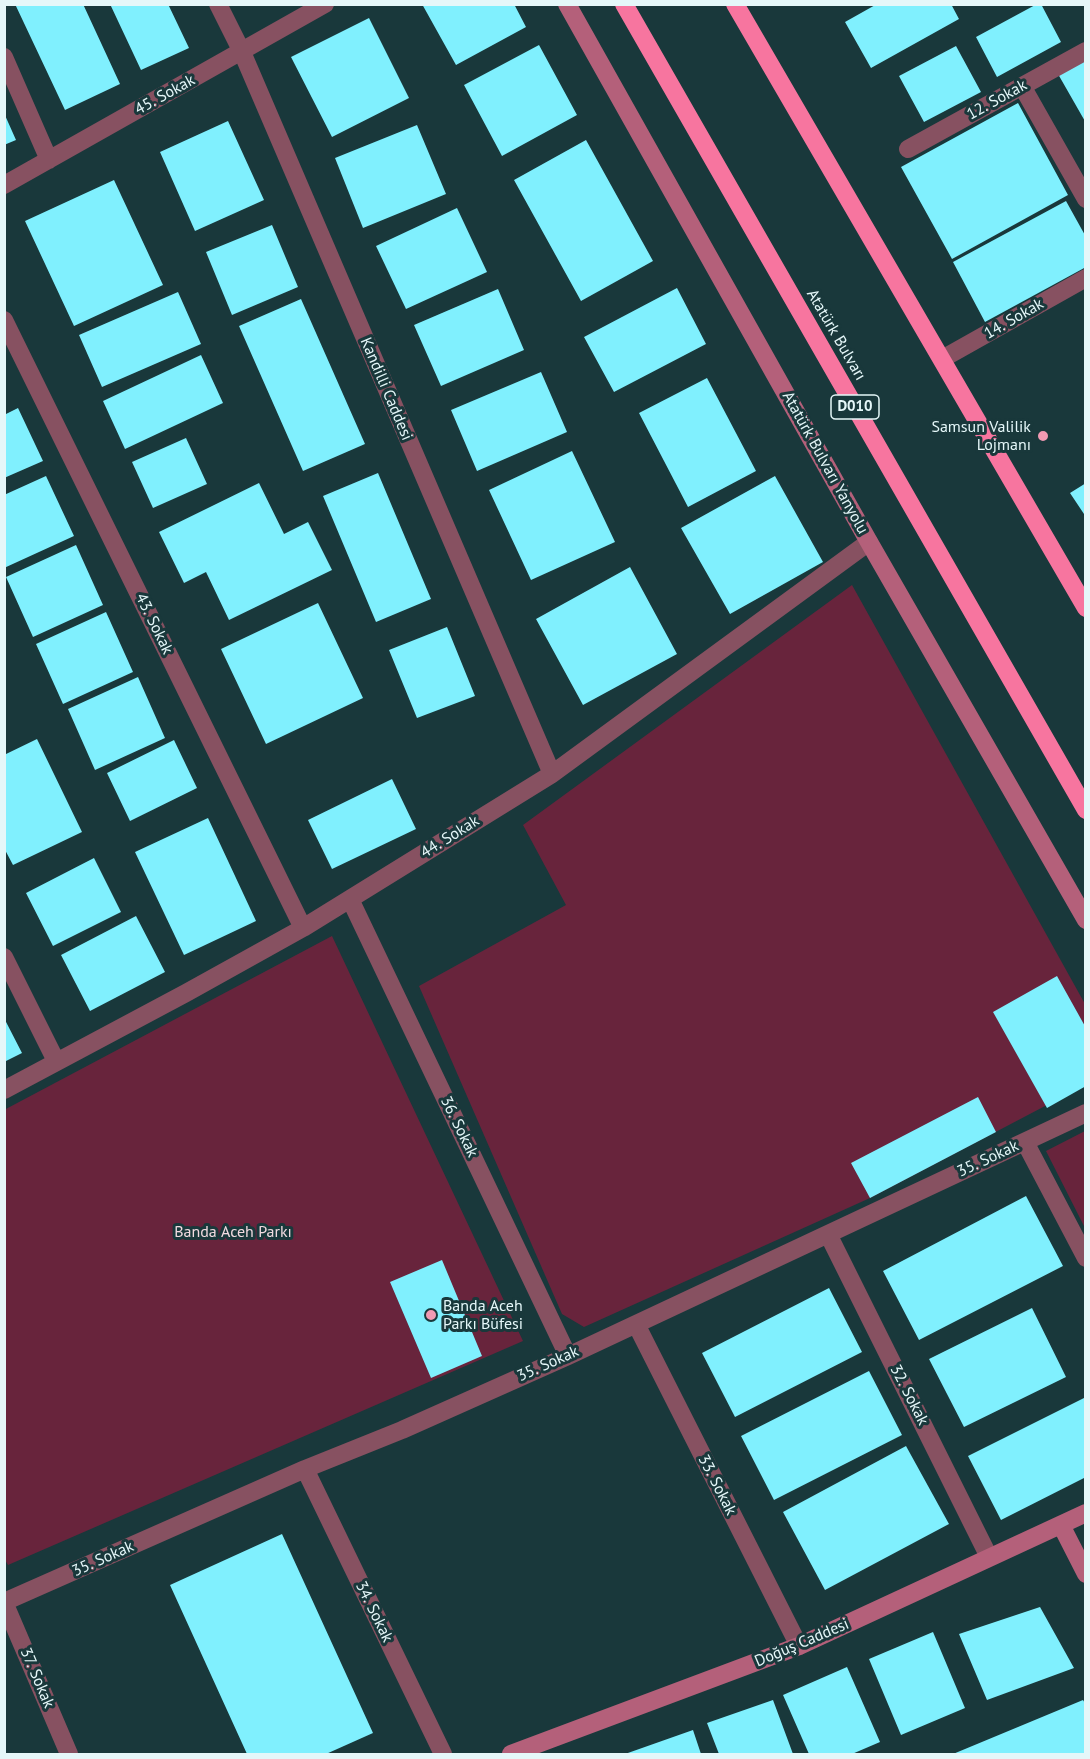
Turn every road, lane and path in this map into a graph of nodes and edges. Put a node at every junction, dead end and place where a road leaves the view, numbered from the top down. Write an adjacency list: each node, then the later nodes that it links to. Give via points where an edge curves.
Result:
1 (218, 4): 7 (street, Kandilli Caddesi)
2 (325, 4): 7 (street, 45. Sokak)
3 (567, 4): 17 (main road, Atatürk Bulvarı Yanyolu)
4 (624, 4): 20 (highway, Atatürk Bulvarı / D010)
5 (735, 4): 16 (highway)
6 (1086, 51): 9 (street, 12. Sokak)
7 (242, 52): 11 (street, 45. Sokak); 19 (street, Kandilli Caddesi)
8 (4, 57): 11 (street)
9 (1022, 86): 10 (street, 12. Sokak); 13 (street)
10 (908, 149)
11 (49, 160): 12 (street, 45. Sokak)
12 (4, 185)
13 (1086, 199)
14 (1086, 278): 16 (street, 14. Sokak)
15 (4, 320): 23 (street, 43. Sokak)
16 (942, 359): 18 (highway)
17 (869, 542): 19 (street, 44. Sokak); 22 (main road, Atatürk Bulvarı Yanyolu)
18 (1086, 608)
19 (552, 774): 21 (street, 44. Sokak)
20 (1086, 810)
21 (350, 898): 23 (street, 44. Sokak); 32 (street, 36. Sokak)
22 (1086, 920)
23 (303, 928): 25 (street, 44. Sokak)
24 (4, 957): 25 (street)
25 (56, 1061): 26 (street, 44. Sokak)
26 (4, 1090)
27 (1086, 1113): 28 (street, 35. Sokak)
28 (1025, 1142): 29 (street, 35. Sokak); 30 (street)
29 (828, 1234): 31 (street, 35. Sokak); 36 (street, 32. Sokak)
30 (1086, 1258)
31 (636, 1324): 32 (street, 35. Sokak); 39 (street, 33. Sokak)
32 (568, 1356): 33 (street, 35. Sokak)
33 (305, 1469): 38 (street, 35. Sokak); 41 (street, 34. Sokak)
34 (1086, 1513): 35 (main road, Doğuş Caddesi)
35 (1061, 1525): 36 (main road, Doğuş Caddesi); 37 (main road)
36 (989, 1557): 39 (main road, Doğuş Caddesi)
37 (1086, 1574)
38 (4, 1602): 40 (street, 37. Sokak)
39 (799, 1647): 42 (main road, Doğuş Caddesi)
40 (69, 1755)
41 (443, 1755)
42 (511, 1755)

